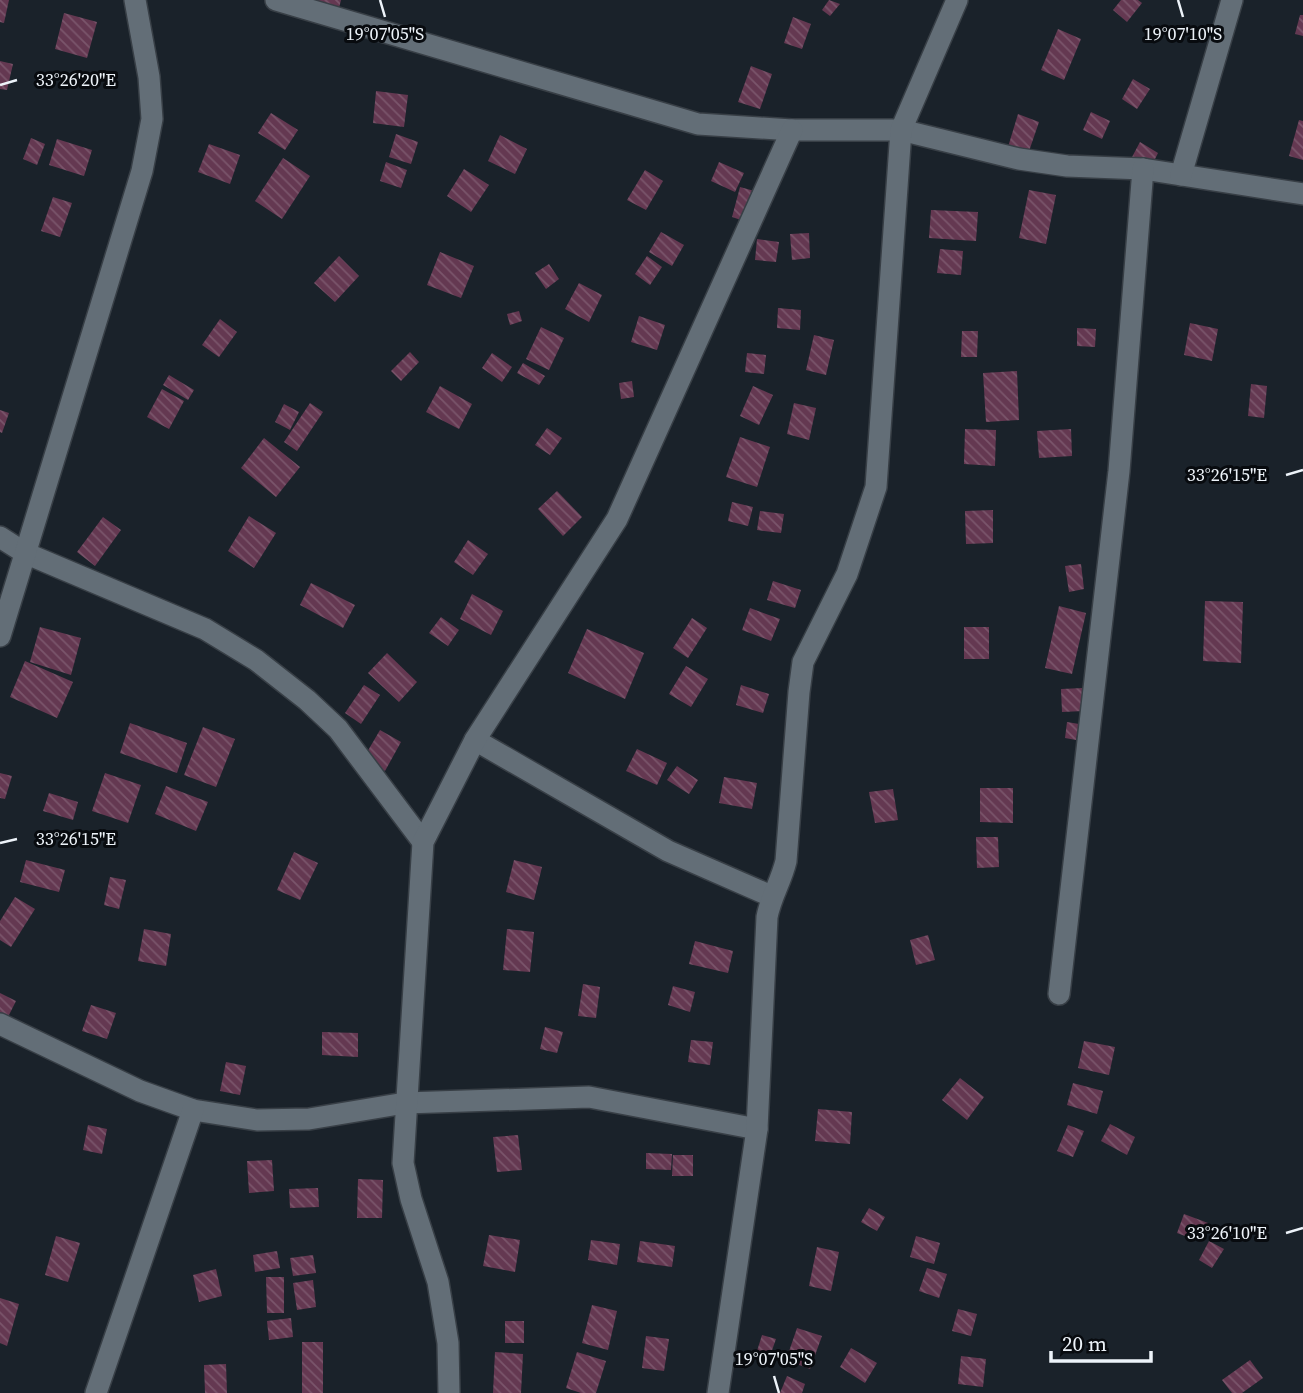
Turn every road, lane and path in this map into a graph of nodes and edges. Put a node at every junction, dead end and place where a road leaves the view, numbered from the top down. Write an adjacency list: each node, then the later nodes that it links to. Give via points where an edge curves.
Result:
1 (135, 0): 11 (street, via 152,119 138,184)
2 (276, 0): 5 (street, via 686,121)
3 (957, 0): 6 (street)
4 (1232, 0): 8 (street)
5 (792, 130): 6 (street); 13 (street, via 617,519)
6 (901, 130): 7 (street, via 1019,159); 15 (street, via 876,487 848,574 803,662 786,861)
7 (1143, 169): 8 (street); 16 (street, via 1119,471)
8 (1181, 175): 9 (street)
9 (1303, 194)
10 (0, 537): 11 (street)
11 (25, 553): 12 (street); 14 (street, via 205,629 256,660 338,729)
12 (0, 636)
13 (475, 740): 14 (street); 15 (street, via 668,851)
14 (423, 842): 18 (street)
15 (771, 896): 20 (street)
16 (1059, 994)
17 (0, 1024): 19 (street, via 140,1091)
18 (405, 1103): 19 (street, via 309,1119 257,1120); 20 (street, via 589,1097); 22 (street, via 403,1163 438,1282 449,1343)
19 (193, 1110): 21 (street)
20 (757, 1129): 23 (street)
21 (96, 1393)
22 (449, 1393)
23 (718, 1393)

